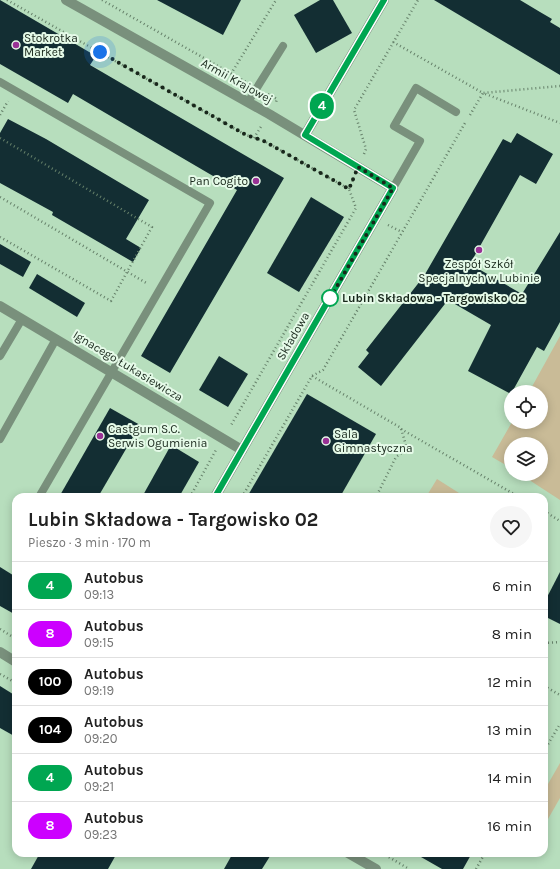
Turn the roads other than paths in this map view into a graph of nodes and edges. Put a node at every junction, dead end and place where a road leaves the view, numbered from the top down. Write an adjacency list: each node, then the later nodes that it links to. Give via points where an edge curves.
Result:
1 (66, 0): 5 (street, Armii Krajowej)
2 (384, 0): 7 (street)
3 (283, 46): 5 (lane)
4 (0, 82): 13 (lane, via 210,203)
5 (248, 102): 7 (street, Armii Krajowej)
6 (456, 112): 8 (lane, via 416,88 394,126 420,141)
7 (305, 135): 8 (street, Armii Krajowej)
8 (393, 188): 15 (street, Składowa)
9 (0, 306): 10 (street, Ignacego Łukasiewicza)
10 (22, 319): 11 (street, Ignacego Łukasiewicza); 12 (lane)
11 (56, 339): 13 (street, Ignacego Łukasiewicza); 14 (lane)
12 (0, 356)
13 (111, 371): 15 (street, Ignacego Łukasiewicza); 16 (lane)
14 (0, 439)
15 (242, 450): 17 (street, Składowa)
16 (41, 493)
17 (216, 493)
18 (0, 652): 19 (street)
19 (12, 660)
20 (355, 857): 21 (street)
21 (376, 869)

